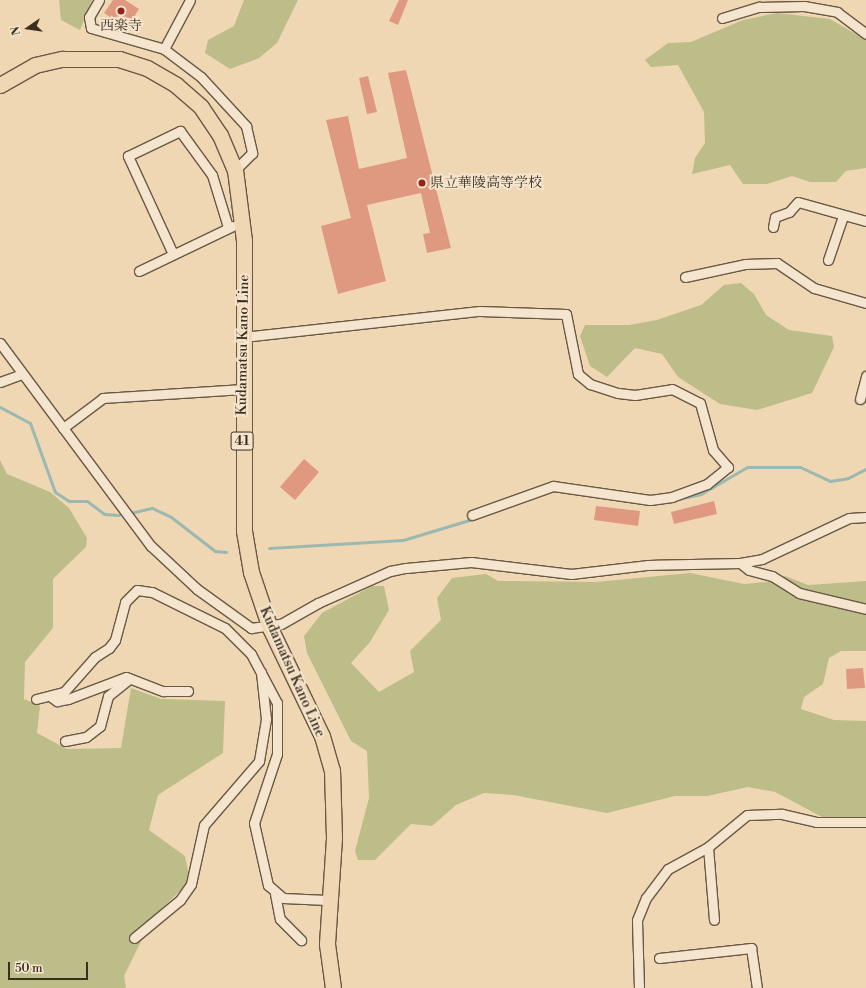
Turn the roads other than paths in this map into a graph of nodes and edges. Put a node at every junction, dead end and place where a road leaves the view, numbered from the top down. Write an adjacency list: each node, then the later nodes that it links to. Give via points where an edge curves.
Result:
1 (99, 0): 5 (street, via 89,17 91,28)
2 (190, 0): 5 (street)
3 (722, 18): 4 (street, via 760,7 804,6 837,12)
4 (866, 34)
5 (164, 49): 7 (street, via 205,81 246,126 252,154)
6 (0, 85): 7 (main road, Kudamatsu Kano Line / 41, via 35,65 62,59 119,59 147,68 176,85 201,107 220,135)
7 (235, 170): 10 (main road, Kudamatsu Kano Line / 41)
8 (843, 216): 9 (street); 12 (street, via 798,202 788,212 775,217); 14 (street)
9 (866, 222)
10 (244, 226): 11 (street); 18 (main road, Kudamatsu Kano Line / 41)
11 (228, 227): 13 (street); 13 (street, via 212,175 180,131 134,153 128,156)
12 (773, 227)
13 (173, 254): 15 (street)
14 (828, 260)
15 (139, 271)
16 (684, 276): 17 (street, via 745,264 777,263 814,288)
17 (866, 303)
18 (243, 337): 23 (main road, Kudamatsu Kano Line / 41); 26 (street, via 480,311 566,314 578,374 590,384 618,393 635,396 672,389 700,403 713,450 728,467 707,484 672,497 650,500 552,486)
19 (0, 343): 20 (street)
20 (22, 374): 22 (street); 25 (street)
21 (866, 376): 24 (street)
22 (0, 382)
23 (243, 389): 25 (street, via 104,398); 31 (main road, Kudamatsu Kano Line / 41, via 244,531 251,572)
24 (860, 399)
25 (63, 428): 30 (street, via 151,546 197,589)
26 (472, 515)
27 (866, 517): 28 (street, via 843,520 762,559)
28 (740, 563): 29 (street, via 749,570 772,576 799,593); 31 (street, via 648,565 571,574 471,562 406,568 390,571)
29 (866, 609)
30 (250, 628): 31 (street); 32 (street)
31 (270, 628): 42 (main road, Kudamatsu Kano Line / 41, via 322,736 332,770 334,838)
32 (242, 641): 33 (street); 36 (street, via 225,628 141,589 125,602 109,648 96,657 76,682)
33 (261, 672): 41 (street, via 277,703 279,726 274,773 254,824 262,868); 44 (street, via 266,719 258,761 204,825 192,884 180,900)
34 (130, 678): 35 (street, via 163,692); 36 (street, via 111,681 68,699 57,701); 38 (street, via 108,696 100,726 86,737)
35 (188, 691)
36 (50, 696): 37 (street)
37 (36, 699)
38 (65, 740)
39 (866, 822): 40 (street, via 816,822 782,814 747,815)
40 (708, 847): 43 (street); 48 (street, via 668,869 646,898 636,929)
41 (275, 894): 42 (street, via 283,898); 45 (street, via 280,919)
42 (327, 900): 47 (main road, Kudamatsu Kano Line / 41, via 327,944)
43 (714, 920)
44 (134, 938)
45 (301, 940)
46 (659, 958): 49 (street, via 751,948)
47 (333, 988)
48 (639, 988)
49 (757, 988)

